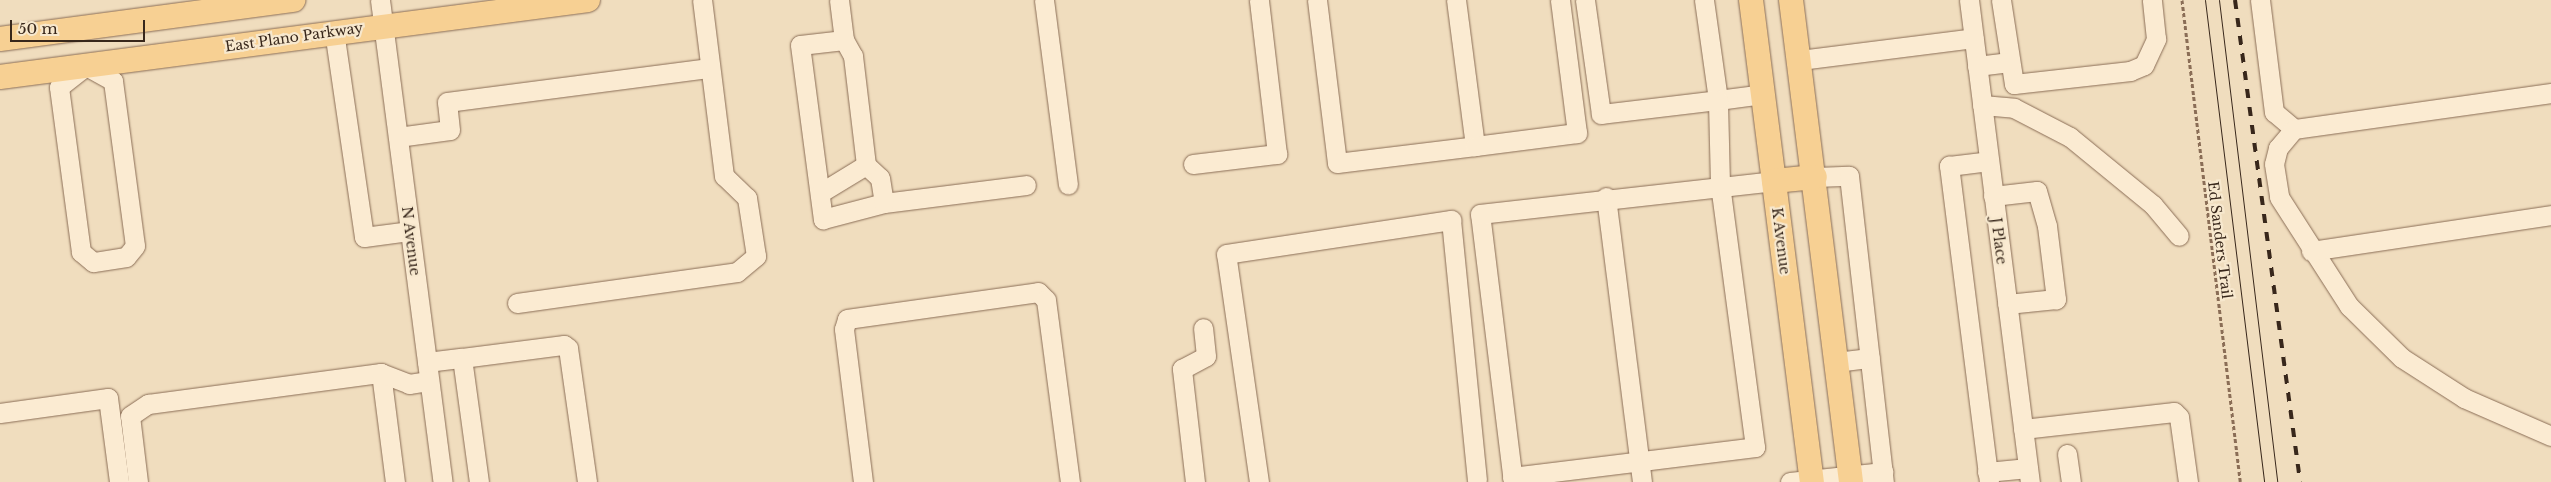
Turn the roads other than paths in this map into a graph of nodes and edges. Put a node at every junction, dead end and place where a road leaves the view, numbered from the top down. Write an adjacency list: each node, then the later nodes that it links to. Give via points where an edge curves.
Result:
1 (293, 0): 19 (main road)
2 (380, 0): 20 (street, N Avenue)
3 (588, 0): 20 (main road, East Plano Parkway)
4 (702, 0): 30 (street)
5 (839, 0): 25 (street)
6 (1044, 0): 44 (street)
7 (1259, 0): 40 (street, via 1277,154)
8 (1316, 0): 38 (street, via 1337,163)
9 (1456, 0): 38 (street)
10 (1560, 0): 38 (street, via 1577,133)
11 (1585, 0): 34 (street, via 1601,114)
12 (1704, 0): 34 (street)
13 (1751, 0): 33 (main road, K Avenue)
14 (1791, 0): 26 (main road)
15 (1969, 0): 23 (street, J Place)
16 (2001, 0): 27 (street)
17 (2152, 0): 27 (street, via 2156,39 2152,55 2130,71 2014,84)
18 (2260, 0): 36 (street, via 2274,112)
19 (259, 2): 21 (main road)
20 (384, 26): 22 (main road, East Plano Parkway); 37 (street, N Avenue)
21 (81, 28): 24 (main road); 28 (main road)
22 (334, 31): 28 (main road, East Plano Parkway); 52 (street, via 364,237)
23 (1974, 38): 26 (street); 29 (street, J Place)
24 (0, 39)
25 (844, 40): 41 (street, via 853,56); 47 (street, via 800,45)
26 (1800, 60): 42 (main road)
27 (2010, 62): 29 (street)
28 (86, 66): 28 (street, via 59,87 81,252 93,262 126,257 135,246 113,81); 31 (main road, East Plano Parkway)
29 (1977, 66): 35 (street, J Place)
30 (710, 68): 37 (street, via 447,102 450,130); 55 (street, via 724,176 747,198 756,256 737,272)
31 (0, 77)
32 (2551, 93): 36 (street)
33 (1763, 94): 34 (street); 43 (main road, K Avenue)
34 (1718, 100): 45 (street)
35 (1982, 105): 39 (street, J Place); 53 (street, via 2014,108 2070,137 2152,205)
36 (2294, 129): 54 (street, via 2278,148 2276,180 2279,197)
37 (398, 137): 52 (street, N Avenue)
38 (1474, 146)
39 (1989, 161): 48 (street, J Place); 71 (street, via 1949,166)
40 (1193, 164)
41 (866, 165): 47 (street); 50 (street, via 880,178)
42 (1815, 177): 43 (main road); 59 (street, via 1849,176); 61 (main road)
43 (1774, 181): 45 (street); 75 (main road, K Avenue)
44 (1068, 184)
45 (1720, 184): 49 (street); 68 (street, via 1755,447)
46 (1026, 185): 50 (street)
47 (820, 192): 50 (street, via 823,219)
48 (1993, 196): 56 (street, J Place); 56 (street, via 2037,191 2052,262 2056,300)
49 (1606, 197): 68 (street); 73 (street, via 1480,214)
50 (884, 203)
51 (2551, 215): 54 (street)
52 (409, 231): 60 (street, N Avenue)
53 (2179, 236)
54 (2311, 251): 66 (street, via 2349,306 2402,358 2464,398)
55 (516, 302)
56 (2007, 304): 65 (street, J Place)
57 (1204, 328): 84 (street, via 1206,356 1182,369)
58 (462, 358): 60 (street); 80 (street); 81 (street, via 564,345 568,348)
59 (1870, 358): 61 (street); 70 (street)
60 (427, 362): 63 (street, N Avenue)
61 (1836, 362): 72 (main road)
62 (381, 373): 63 (street, via 409,384); 77 (street, via 136,409 130,416); 78 (street)
63 (429, 381): 79 (street, N Avenue)
64 (0, 414): 76 (street, via 108,398)
65 (2022, 429): 69 (street, J Place); 88 (street, via 2174,412 2179,417)
66 (2551, 436)
67 (2067, 454): 87 (street)
68 (1639, 461): 73 (street); 86 (street)
69 (2029, 475): 71 (street)
70 (1884, 477): 72 (street)
71 (1988, 477)
72 (1850, 479): 75 (street)
73 (1513, 480)
74 (1473, 481): 85 (street, via 1451,220 1226,254)
75 (1804, 481)
76 (119, 482)
77 (138, 482)
78 (396, 482)
79 (443, 482)
80 (479, 482)
81 (587, 482)
82 (863, 482): 83 (street, via 844,329 847,319 1038,292 1046,300)
83 (1070, 482)
84 (1196, 482)
85 (1259, 482)
86 (1642, 482)
87 (2070, 482)
88 (2188, 482)

